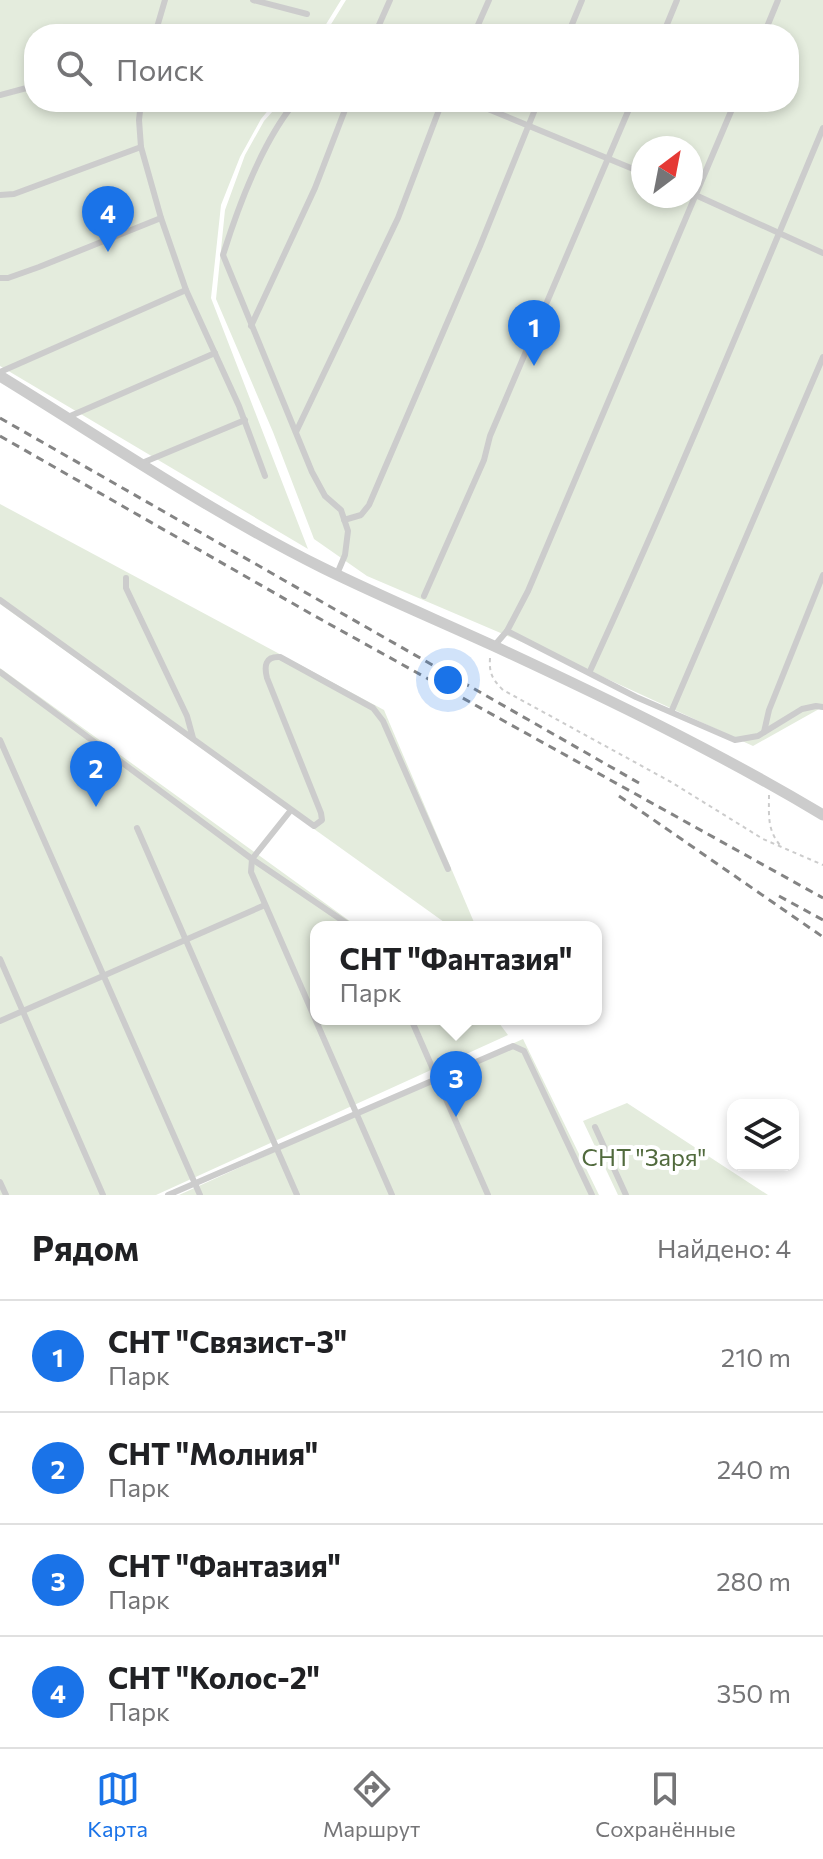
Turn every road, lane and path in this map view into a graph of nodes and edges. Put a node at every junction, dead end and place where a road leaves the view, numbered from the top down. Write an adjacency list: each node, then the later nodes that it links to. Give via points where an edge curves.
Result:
1 (165, 0): 9 (lane)
2 (253, 0): 8 (lane)
3 (390, 0): 10 (lane)
4 (489, 0): 11 (lane)
5 (582, 0): 12 (lane)
6 (677, 0): 13 (lane)
7 (778, 0): 14 (lane)
8 (307, 14)
9 (158, 24)
10 (379, 24)
11 (478, 24)
12 (572, 24)
13 (667, 24)
14 (768, 24)
15 (24, 89): 16 (lane)
16 (0, 95)
17 (140, 112): 27 (lane)
18 (286, 112): 39 (lane, via 249,186 223,255)
19 (344, 112): 39 (lane)
20 (438, 112): 45 (lane, via 398,218)
21 (495, 112): 25 (lane)
22 (533, 112): 25 (lane)
23 (628, 112): 28 (lane)
24 (731, 112): 30 (lane)
25 (527, 125): 28 (lane); 48 (lane, via 369,505 361,515)
26 (823, 128): 35 (lane)
27 (141, 147): 31 (lane); 34 (lane)
28 (607, 159): 29 (lane); 52 (lane)
29 (631, 168)
30 (703, 174)
31 (0, 195)
32 (703, 198): 35 (lane)
33 (688, 208): 54 (lane)
34 (161, 218): 37 (lane); 38 (lane)
35 (779, 234): 36 (lane); 56 (lane)
36 (823, 253)
37 (0, 278)
38 (186, 290): 40 (lane); 42 (lane)
39 (251, 326): 45 (lane)
40 (215, 353): 43 (lane); 44 (lane)
41 (823, 357): 59 (lane)
42 (0, 374): 43 (street)
43 (66, 417): 46 (street)
44 (245, 420): 46 (lane); 47 (lane)
45 (296, 432): 48 (lane, via 325,496)
46 (142, 463): 49 (street)
47 (265, 476)
48 (344, 520): 49 (lane, via 345,555)
49 (337, 574): 55 (street)
50 (823, 575): 60 (lane)
51 (126, 578): 61 (lane)
52 (424, 596)
53 (0, 600): 61 (lane)
54 (507, 631): 55 (lane); 56 (lane)
55 (494, 646): 63 (street); 67 (path, via 489,669 503,690)
56 (590, 671): 59 (lane)
57 (0, 672): 68 (lane)
58 (823, 707): 60 (lane, via 802,709)
59 (672, 710): 60 (lane, via 735,740)
60 (764, 732)
61 (193, 738): 64 (lane)
62 (0, 740): 75 (lane)
63 (767, 782): 65 (street); 67 (path, via 769,826)
64 (291, 810): 68 (lane); 70 (lane, via 314,826 322,820 267,678 264,667 273,657 379,713)
65 (823, 815)
66 (137, 828): 73 (lane)
67 (782, 847): 69 (path)
68 (252, 859): 71 (lane, via 251,872); 72 (lane)
69 (823, 865)
70 (448, 869)
71 (265, 905): 73 (lane); 76 (lane)
72 (343, 921)
73 (184, 940): 75 (lane); 84 (lane)
74 (0, 959): 77 (lane)
75 (103, 975): 77 (lane); 86 (lane)
76 (310, 1008)
77 (22, 1011): 78 (lane); 88 (lane)
78 (0, 1021)
79 (317, 1025): 82 (lane)
80 (414, 1025): 81 (lane)
81 (437, 1080): 82 (lane); 93 (lane); 94 (lane, via 519,1047)
82 (357, 1116): 84 (lane); 92 (lane)
83 (595, 1127): 95 (lane)
84 (277, 1150): 86 (lane); 91 (lane)
85 (0, 1182): 87 (lane)
86 (195, 1183): 89 (lane); 90 (lane)
87 (6, 1195)
88 (103, 1195)
89 (168, 1195)
90 (200, 1195)
91 (297, 1195)
92 (392, 1195)
93 (488, 1195)
94 (592, 1195)
95 (626, 1195)

